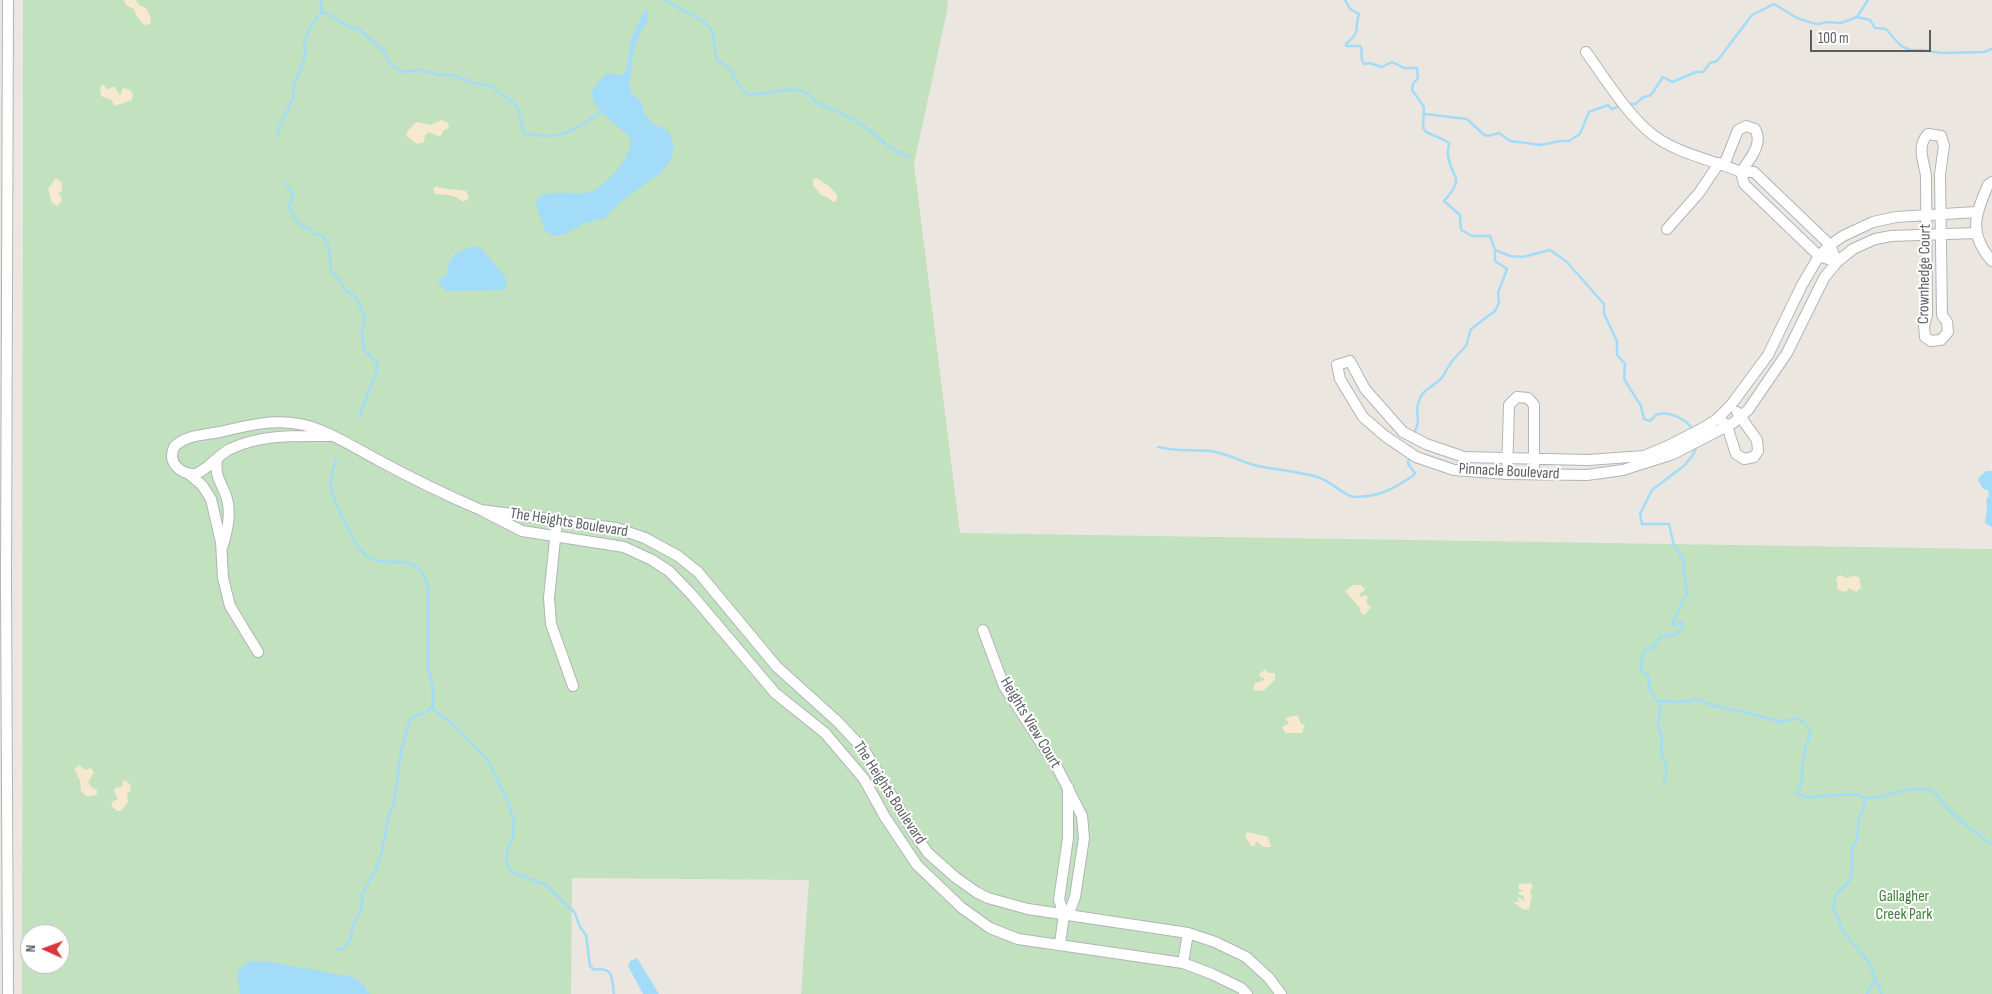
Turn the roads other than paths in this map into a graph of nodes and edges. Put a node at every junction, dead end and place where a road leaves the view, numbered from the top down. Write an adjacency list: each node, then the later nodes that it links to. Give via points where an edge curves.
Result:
1 (8, 0): 2 (street)
2 (3, 33): 61 (street)
3 (1586, 52): 4 (street, via 1631,113 1653,135 1682,151)
4 (1721, 164): 5 (street); 5 (street, via 1738,130 1746,126 1756,129 1758,144); 13 (street)
5 (1741, 172): 18 (street, via 1754,172); 19 (street, via 1744,184)
6 (1926, 182): 8 (street); 8 (street, Crownhedge Court, via 1921,154 1922,140 1928,134 1941,136 1944,146); 11 (street, Crownhedge Court)
7 (1992, 182): 9 (street)
8 (1940, 183): 10 (street, Crownhedge Court)
9 (1976, 212): 10 (street, Pinnacle Boulevard); 14 (street)
10 (1941, 215): 11 (street, Pinnacle Boulevard); 15 (street, Crownhedge Court)
11 (1926, 216): 12 (street, Pinnacle Boulevard); 16 (street, Crownhedge Court)
12 (1873, 222): 17 (street); 18 (street, Pinnacle Boulevard)
13 (1667, 229)
14 (1976, 233): 15 (street, Pinnacle Boulevard); 20 (street, via 1983,251)
15 (1941, 234): 16 (street, Pinnacle Boulevard); 16 (street, Crownhedge Court, via 1942,314 1948,332 1941,340 1932,341 1925,336 1924,326 1927,315)
16 (1926, 235): 17 (street, Pinnacle Boulevard)
17 (1875, 239): 21 (street, Pinnacle Boulevard, via 1853,249)
18 (1830, 245): 19 (street, Pinnacle Boulevard); 21 (street)
19 (1819, 256): 21 (street); 22 (street, Pinnacle Boulevard)
20 (1992, 261)
21 (1837, 262): 23 (street, Pinnacle Boulevard, via 1824,278)
22 (1782, 330): 23 (street); 25 (street, Pinnacle Boulevard)
23 (1795, 336): 26 (street, Pinnacle Boulevard, via 1787,354)
24 (1378, 404): 27 (street); 27 (street, Pinnacle Boulevard, via 1365,389 1350,361 1337,365 1340,379); 32 (street, Pinnacle Boulevard, via 1403,432)
25 (1731, 405): 26 (street); 28 (street, Pinnacle Boulevard)
26 (1741, 416): 29 (street, Pinnacle Boulevard); 29 (street, via 1757,440 1758,452 1754,457 1744,460 1736,454)
27 (1364, 417): 37 (street, Pinnacle Boulevard, via 1416,457)
28 (1719, 417): 29 (street); 30 (street, Pinnacle Boulevard)
29 (1727, 426): 30 (street, Pinnacle Boulevard)
30 (1705, 432): 33 (street, Pinnacle Boulevard)
31 (330, 436): 36 (street, The Heights Boulevard, via 262,439 231,449); 40 (street, The Heights Boulevard, via 307,426 277,422 185,439 174,447 172,457 175,466); 41 (street, The Heights Boulevard)
32 (1448, 451): 34 (street, Pinnacle Boulevard, via 1464,456); 37 (street)
33 (1664, 452): 35 (street, Pinnacle Boulevard, via 1613,459); 39 (street, Pinnacle Boulevard, via 1623,470 1587,475)
34 (1507, 457): 35 (street, Pinnacle Boulevard); 35 (street, via 1509,405 1517,397 1528,398 1534,405); 38 (street)
35 (1534, 458): 39 (street)
36 (217, 459): 40 (street, The Heights Boulevard, via 201,472); 44 (street, via 217,475 230,515)
37 (1445, 467): 38 (street, Pinnacle Boulevard)
38 (1507, 474): 39 (street, Pinnacle Boulevard)
39 (1534, 474)
40 (190, 475): 44 (street, via 202,484 211,499)
41 (481, 510): 42 (street, The Heights Boulevard); 43 (street, The Heights Boulevard, via 514,528)
42 (557, 520): 43 (street); 45 (street, The Heights Boulevard, via 625,530)
43 (554, 536): 46 (street, The Heights Boulevard, via 624,547); 51 (street, via 549,598 551,624)
44 (222, 548): 50 (street, via 223,578 230,606)
45 (671, 551): 46 (street); 48 (street, The Heights Boulevard, via 698,572)
46 (661, 566): 49 (street, The Heights Boulevard, via 682,584)
47 (983, 630): 54 (street, Heights View Court, via 1004,686)
48 (750, 634): 49 (street); 52 (street, The Heights Boulevard, via 777,667 838,722)
49 (735, 646): 53 (street, The Heights Boulevard, via 775,693 825,733)
50 (258, 652)
51 (573, 686)
52 (872, 763): 53 (street); 55 (street, The Heights Boulevard, via 928,852)
53 (859, 774): 56 (street, The Heights Boulevard, via 917,865)
54 (1068, 787): 57 (street, Heights View Court, via 1068,838 1059,900); 57 (street, Heights View Court, via 1082,816 1084,831 1074,903)
55 (961, 881): 56 (street); 57 (street, The Heights Boulevard, via 994,900)
56 (949, 896): 59 (street, The Heights Boulevard, via 998,932 1018,939)
57 (1064, 914): 58 (street, The Heights Boulevard); 59 (street)
58 (1188, 933): 60 (street); 63 (street, The Heights Boulevard, via 1246,957)
59 (1060, 944): 60 (street, The Heights Boulevard)
60 (1182, 963): 62 (street, The Heights Boulevard, via 1212,974)
61 (8, 994)
62 (1247, 994)
63 (1281, 994)

